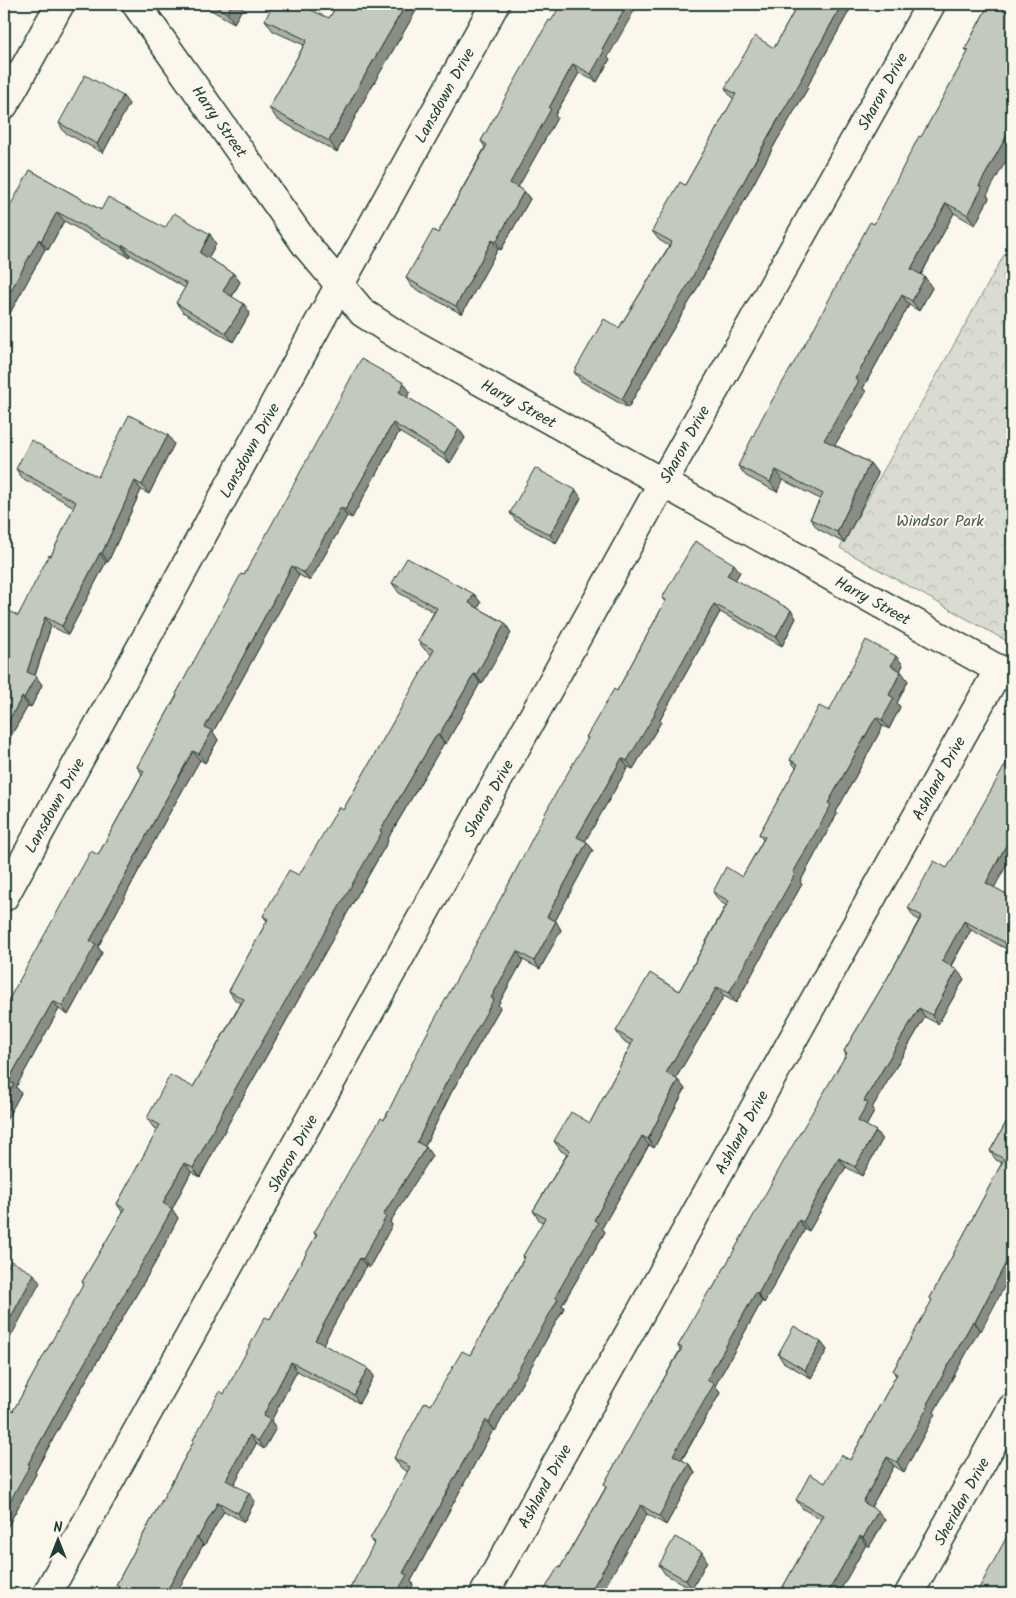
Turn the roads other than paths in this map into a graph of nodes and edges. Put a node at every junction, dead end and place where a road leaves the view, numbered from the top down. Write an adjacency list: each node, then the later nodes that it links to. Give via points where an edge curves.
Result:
1 (60, 4): 5 (street)
2 (136, 4): 6 (street, Harry Street, via 306,245)
3 (495, 4): 6 (street, Lansdown Drive)
4 (931, 4): 7 (street, Sharon Drive)
5 (4, 105)
6 (339, 286): 7 (street, Harry Street, via 363,313 399,336); 9 (street, Lansdown Drive)
7 (663, 482): 8 (street, Harry Street); 11 (street, Sharon Drive)
8 (1005, 673): 12 (street, Ashland Drive)
9 (4, 897)
10 (1012, 1408): 13 (street, Sheridan Drive)
11 (47, 1594)
12 (484, 1594)
13 (909, 1594)

